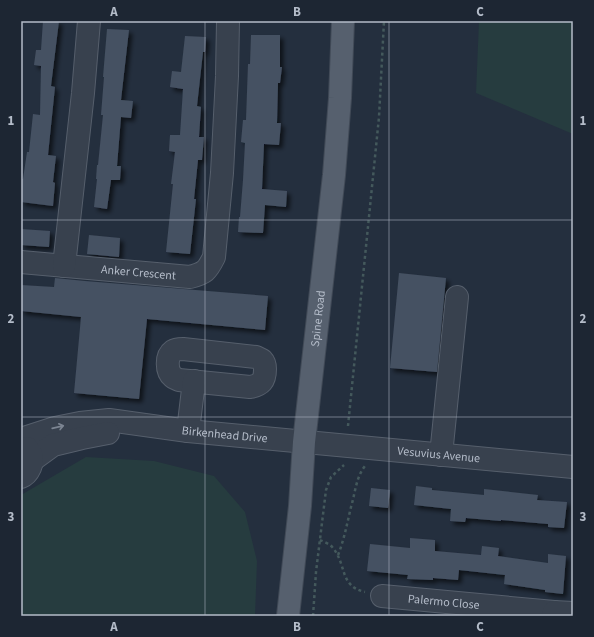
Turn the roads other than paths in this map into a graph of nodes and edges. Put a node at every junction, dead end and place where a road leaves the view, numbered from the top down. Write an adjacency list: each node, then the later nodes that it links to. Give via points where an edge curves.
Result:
1 (89, 21): 5 (street)
2 (228, 21): 5 (street, Anker Crescent, via 222,174 214,257 209,268 202,274 190,277)
3 (343, 21): 11 (main road, Spine Road, via 334,175)
4 (21, 262): 5 (street, Anker Crescent)
5 (64, 266)
6 (457, 297): 12 (street)
7 (194, 381): 9 (street)
8 (145, 426): 9 (street, Birkenhead Drive); 10 (street, Birkenhead Drive, one-way to 8, via 80,423 109,420); 13 (street, Birkenhead Drive, via 53,445)
9 (188, 431): 11 (street, Birkenhead Drive)
10 (21, 439)
11 (304, 442): 12 (street, Vesuvius Avenue); 18 (main road, Spine Road)
12 (441, 455): 14 (street, Vesuvius Avenue)
13 (24, 461)
14 (573, 468)
15 (382, 596): 16 (street, Palermo Close)
16 (417, 608): 17 (street, Palermo Close)
17 (560, 614)
18 (288, 616)

